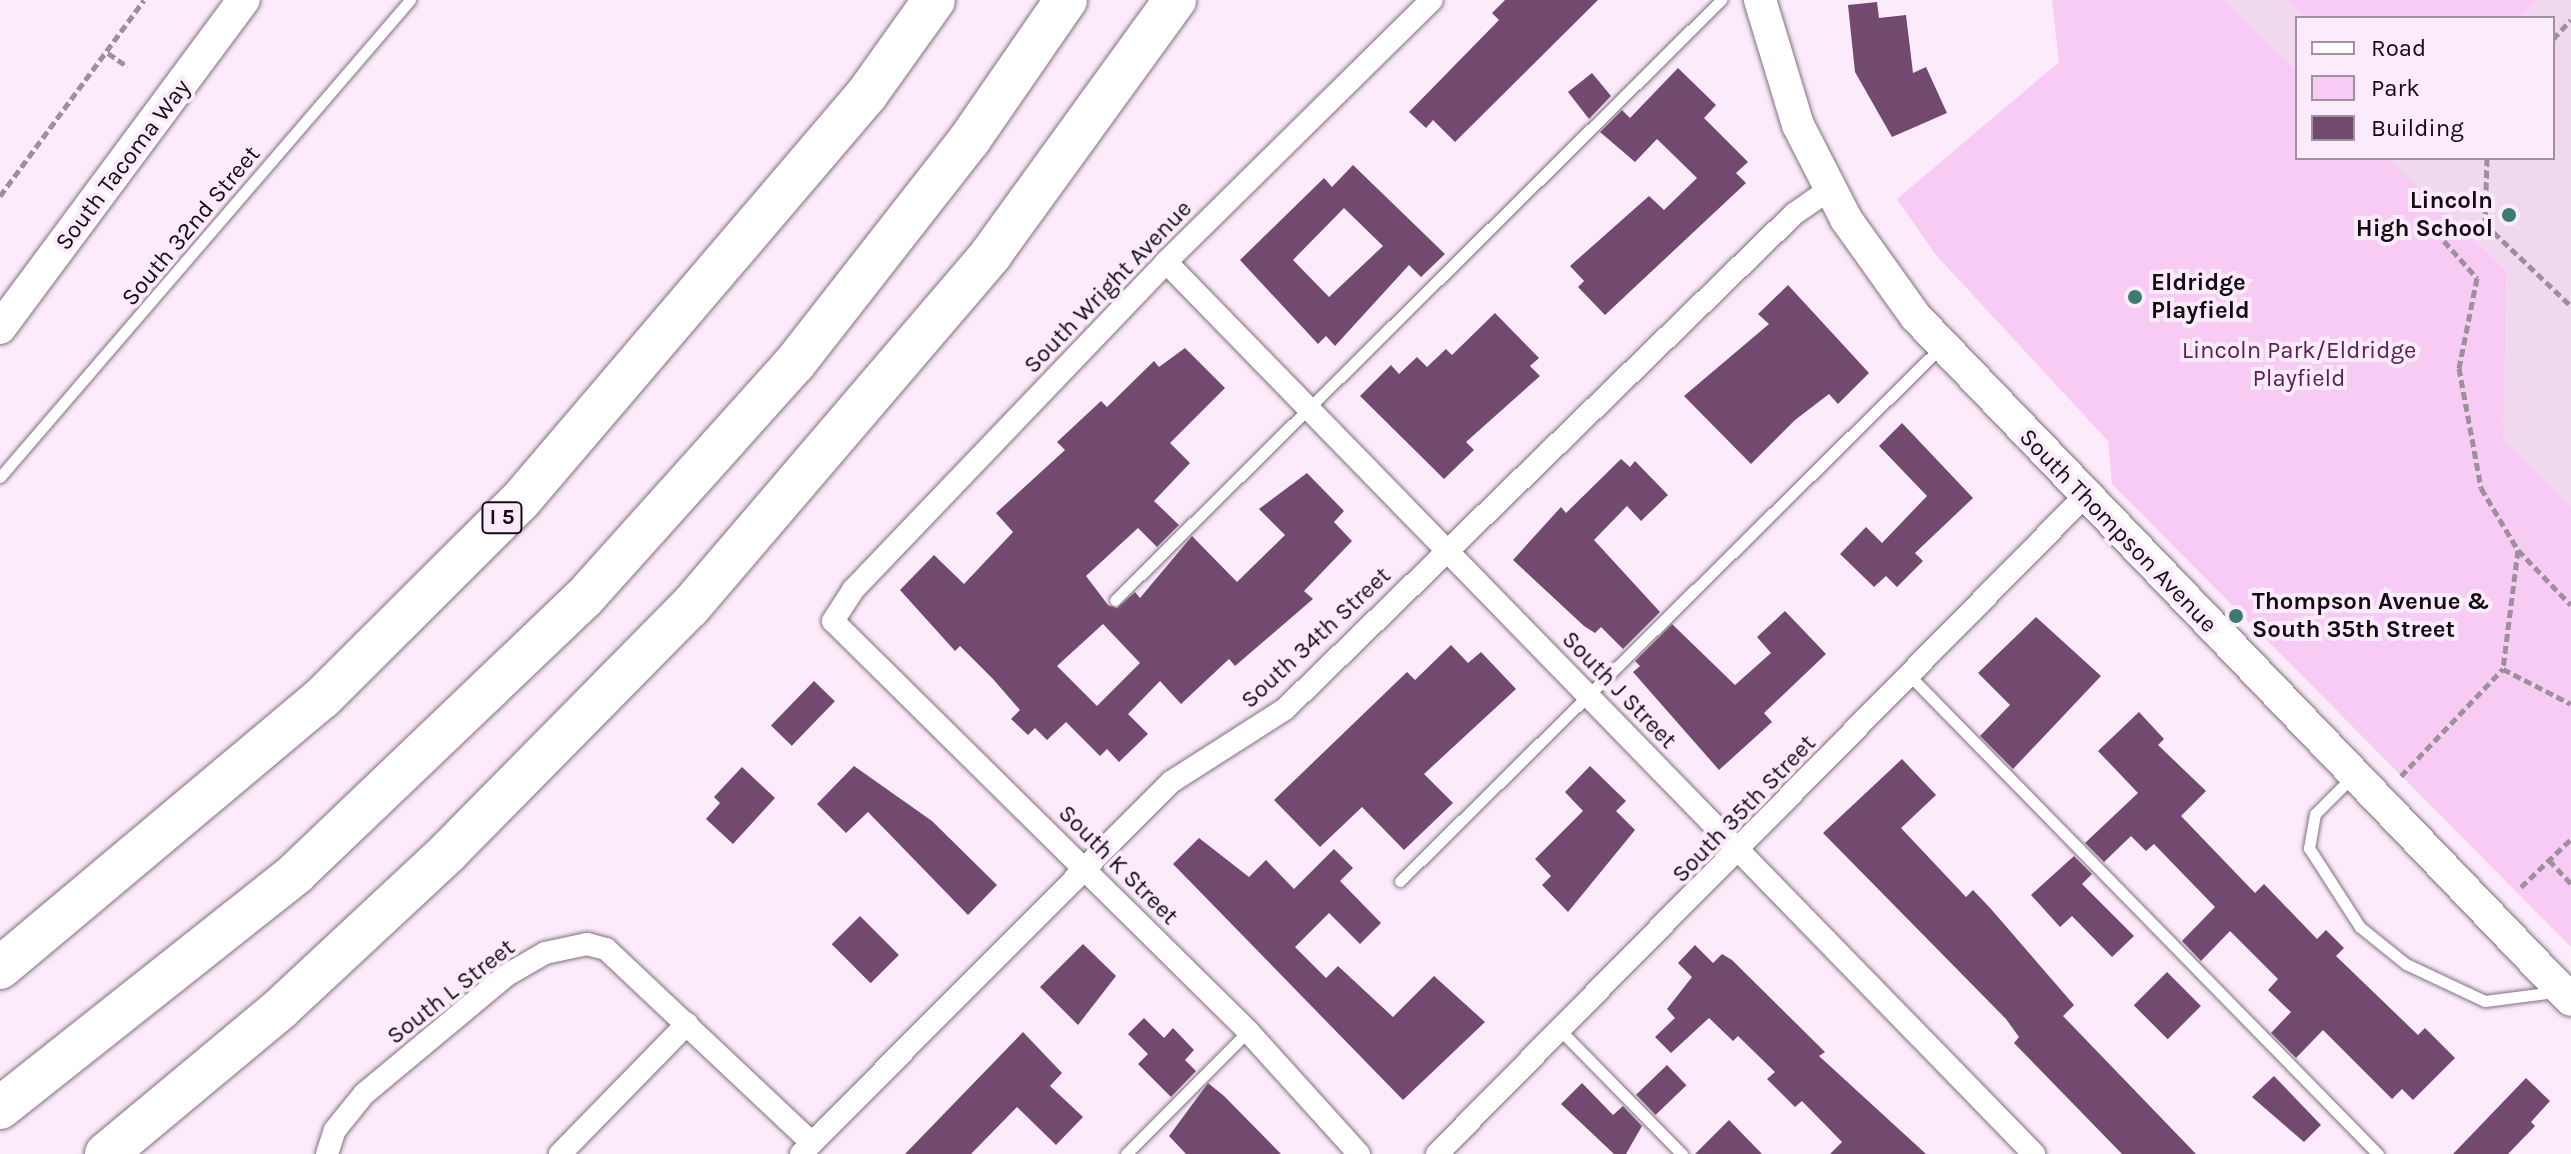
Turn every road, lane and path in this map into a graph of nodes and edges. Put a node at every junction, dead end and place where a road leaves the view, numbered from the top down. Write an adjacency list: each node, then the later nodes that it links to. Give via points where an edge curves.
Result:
1 (144, 0): 12 (path)
2 (244, 0): 20 (main road, South Tacoma Way)
3 (410, 0): 23 (lane, South 32nd Street)
4 (934, 0): 43 (highway, I 5, via 867,94 520,501 322,698)
5 (1066, 0): 48 (highway, via 970,139 795,363 584,598 296,873)
6 (1175, 0): 50 (highway, via 991,254 690,607 437,863)
7 (1432, 0): 18 (street, South Wright Avenue)
8 (1721, 0): 22 (lane)
9 (1760, 0): 15 (main road, South Thompson Avenue, via 1798,125)
10 (2571, 20): 11 (path)
11 (2555, 37)
12 (108, 53): 13 (path); 16 (path)
13 (128, 67)
14 (2487, 160): 19 (path, via 2485,224)
15 (1830, 189): 21 (main road, South Thompson Avenue, via 1880,269); 25 (street, South 34th Street, via 1794,214)
16 (0, 196)
17 (2428, 223): 26 (path, via 2477,278 2459,368 2467,442 2496,522)
18 (1166, 262): 22 (street, South J Street); 29 (street, South Wright Avenue, via 853,590)
19 (2571, 306)
20 (0, 328)
21 (1943, 345): 24 (main road, South Thompson Avenue); 32 (lane)
22 (1310, 410): 25 (street, South J Street); 27 (lane)
23 (0, 477)
24 (2084, 497): 31 (street, South 35th Street); 34 (main road, South Thompson Avenue)
25 (1447, 550): 32 (street, South J Street); 39 (street, South 34th Street, via 1285,709 1187,768)
26 (2518, 550): 28 (path); 30 (path)
27 (1115, 600)
28 (2571, 605)
29 (833, 621): 39 (street, South K Street)
30 (2503, 669): 33 (path); 35 (path)
31 (1910, 676): 37 (street, South 35th Street); 58 (lane)
32 (1589, 697): 37 (street, South J Street); 40 (lane)
33 (2571, 704)
34 (2354, 775): 44 (main road, South Thompson Avenue); 44 (lane, via 2315,814 2309,848 2360,927 2406,964 2485,1001)
35 (2401, 776)
36 (2571, 839): 38 (path)
37 (1740, 852): 47 (street, South 35th Street); 57 (street, South J Street)
38 (2549, 860): 41 (path); 42 (path)
39 (1085, 869): 46 (street, South K Street); 49 (street, South 34th Street)
40 (1400, 881)
41 (2571, 884)
42 (2521, 887)
43 (0, 968)
44 (2567, 996)
45 (687, 1024): 49 (street, South L Street); 51 (street, South L Street, via 606,949 587,944 545,953 507,975 364,1094 335,1130); 52 (street)
46 (1248, 1031): 53 (lane); 54 (street, South K Street)
47 (1561, 1031): 55 (street, South 35th Street); 56 (lane)
48 (2, 1107)
49 (806, 1149)
50 (106, 1154)
51 (327, 1154)
52 (560, 1154)
53 (1126, 1154)
54 (1359, 1154)
55 (1437, 1154)
56 (1682, 1154)
57 (2034, 1154)
58 (2378, 1154)

